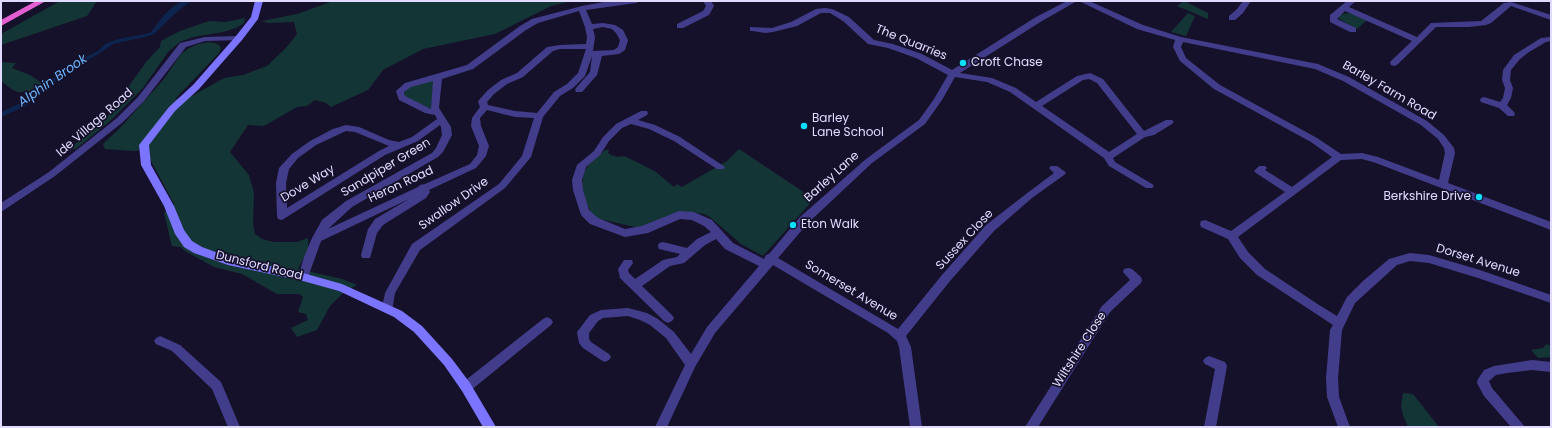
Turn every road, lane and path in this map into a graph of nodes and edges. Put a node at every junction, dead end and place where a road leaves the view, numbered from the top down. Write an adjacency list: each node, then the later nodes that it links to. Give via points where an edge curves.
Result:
1 (26, 1): 12 (highway)
2 (42, 1): 15 (highway)
3 (259, 1): 20 (main road, Dunsford Road, via 255,17)
4 (636, 1): 10 (street)
5 (707, 1): 16 (street, via 710,6 706,13)
6 (1073, 1): 26 (street, Barley Lane)
7 (1084, 1): 22 (street, Barley Farm Road, via 1140,27)
8 (1247, 1): 13 (street)
9 (1352, 1): 11 (street)
10 (582, 8): 17 (street); 27 (street, via 529,24 470,67)
11 (1344, 8): 19 (street, via 1333,17 1334,20); 23 (street)
12 (1, 14)
13 (1232, 18)
14 (1551, 18): 23 (street, via 1511,4 1483,23 1434,24)
15 (1, 23)
16 (680, 26)
17 (589, 27): 24 (street); 24 (street, via 615,27 623,36 623,44 616,52)
18 (753, 29): 26 (street, The Quarries, via 773,30 794,24 819,11 832,11 846,19 871,42 918,56)
19 (1353, 30)
20 (239, 38): 50 (street, Ide Village Road, via 205,39 183,45 141,99 120,120 52,174); 62 (main road, Dunsford Road, via 196,87 172,109 144,144 146,165 188,244 228,261)
21 (1551, 39): 31 (street, via 1526,50 1509,66 1506,74 1508,92)
22 (1180, 40): 42 (street, via 1177,47 1183,59 1217,87); 46 (street, Barley Farm Road, via 1297,62 1346,78 1424,123 1441,137 1450,153)
23 (1417, 40): 25 (street)
24 (592, 51): 28 (street, via 594,73); 32 (street, via 560,47 550,49 520,75 491,92 482,102); 35 (street, Swallow Drive, via 582,74 570,86 556,94)
25 (1394, 63)
26 (953, 74): 30 (street, via 988,80 1005,86); 59 (street, Barley Lane, via 922,122 856,172 804,220)
27 (438, 78): 36 (street, Sandpiper Green, via 436,100); 36 (street, via 408,85 400,94 402,98)
28 (579, 90)
29 (1484, 100): 31 (street)
30 (1036, 106): 39 (street, via 1080,78 1090,76 1100,81); 41 (street)
31 (1502, 106): 34 (street)
32 (485, 107): 35 (street); 48 (street, Heron Road, via 475,123 484,146 481,156 468,169)
33 (644, 113): 37 (street)
34 (1511, 114)
35 (539, 116): 65 (street, Swallow Drive, via 526,157 502,186 414,250 390,293)
36 (439, 117): 40 (street, Dove Way, via 415,139); 55 (street, Sandpiper Green, via 446,127 447,135 444,144 435,155 349,204 326,223)
37 (629, 120): 43 (street, via 677,139); 53 (street, via 614,131 597,153 582,165 577,180 585,212 594,221 625,232 639,231 664,220 686,215 703,220)
38 (1169, 122): 39 (street, via 1151,133)
39 (1142, 135): 41 (street)
40 (399, 145): 40 (street, Dove Way, via 387,144 374,136 346,128 313,143 284,168 282,216)
41 (1107, 156): 47 (street, via 1112,164)
42 (1340, 157): 46 (street, via 1362,156 1378,160); 49 (street)
43 (720, 166)
44 (1258, 171): 49 (street)
45 (1061, 173): 69 (street, Sussex Close, via 990,228)
46 (1443, 184): 52 (street)
47 (1149, 186)
48 (424, 187): 55 (street, Heron Road); 58 (street, via 423,196 379,222 372,232)
49 (1293, 192): 54 (street)
50 (1, 208)
51 (1205, 224): 54 (street)
52 (1551, 226)
53 (718, 233): 57 (street); 59 (street, via 729,246)
54 (1232, 236): 68 (street, via 1244,255 1261,272)
55 (318, 238): 62 (street)
56 (663, 246): 57 (street)
57 (688, 253): 63 (street, via 680,260 667,263)
58 (366, 255)
59 (768, 262): 69 (street, Somerset Avenue, via 869,316); 73 (street, Barley Lane, via 711,330)
60 (628, 263): 63 (street, via 622,272)
61 (1128, 272): 80 (street, Wiltshire Close, via 1142,283 1106,309)
62 (303, 277): 65 (main road, Dunsford Road, via 342,288)
63 (635, 285): 66 (street)
64 (1551, 299): 68 (street, Dorset Avenue, via 1440,262 1410,257 1393,262 1367,284 1351,300)
65 (388, 308): 75 (main road, Dunsford Road, via 418,330 448,362)
66 (668, 318)
67 (547, 322): 75 (street)
68 (1339, 322): 82 (street, Dorset Avenue, via 1332,378 1333,398)
69 (899, 336): 79 (street, Somerset Avenue, via 905,346)
70 (160, 341): 76 (street, via 176,348 217,386)
71 (605, 357): 73 (street, via 582,340 583,332 594,318 601,314 628,312 654,322 670,335)
72 (1209, 361): 81 (street, via 1226,367)
73 (691, 364): 78 (street, Barley Lane)
74 (1551, 367): 83 (street, via 1532,365 1508,368 1494,371 1484,379 1483,383 1488,392)
75 (466, 387): 77 (main road, Dunsford Road)
76 (234, 427)
77 (490, 427)
78 (661, 427)
79 (916, 427)
80 (1031, 427)
81 (1210, 427)
82 (1344, 427)
83 (1519, 427)

